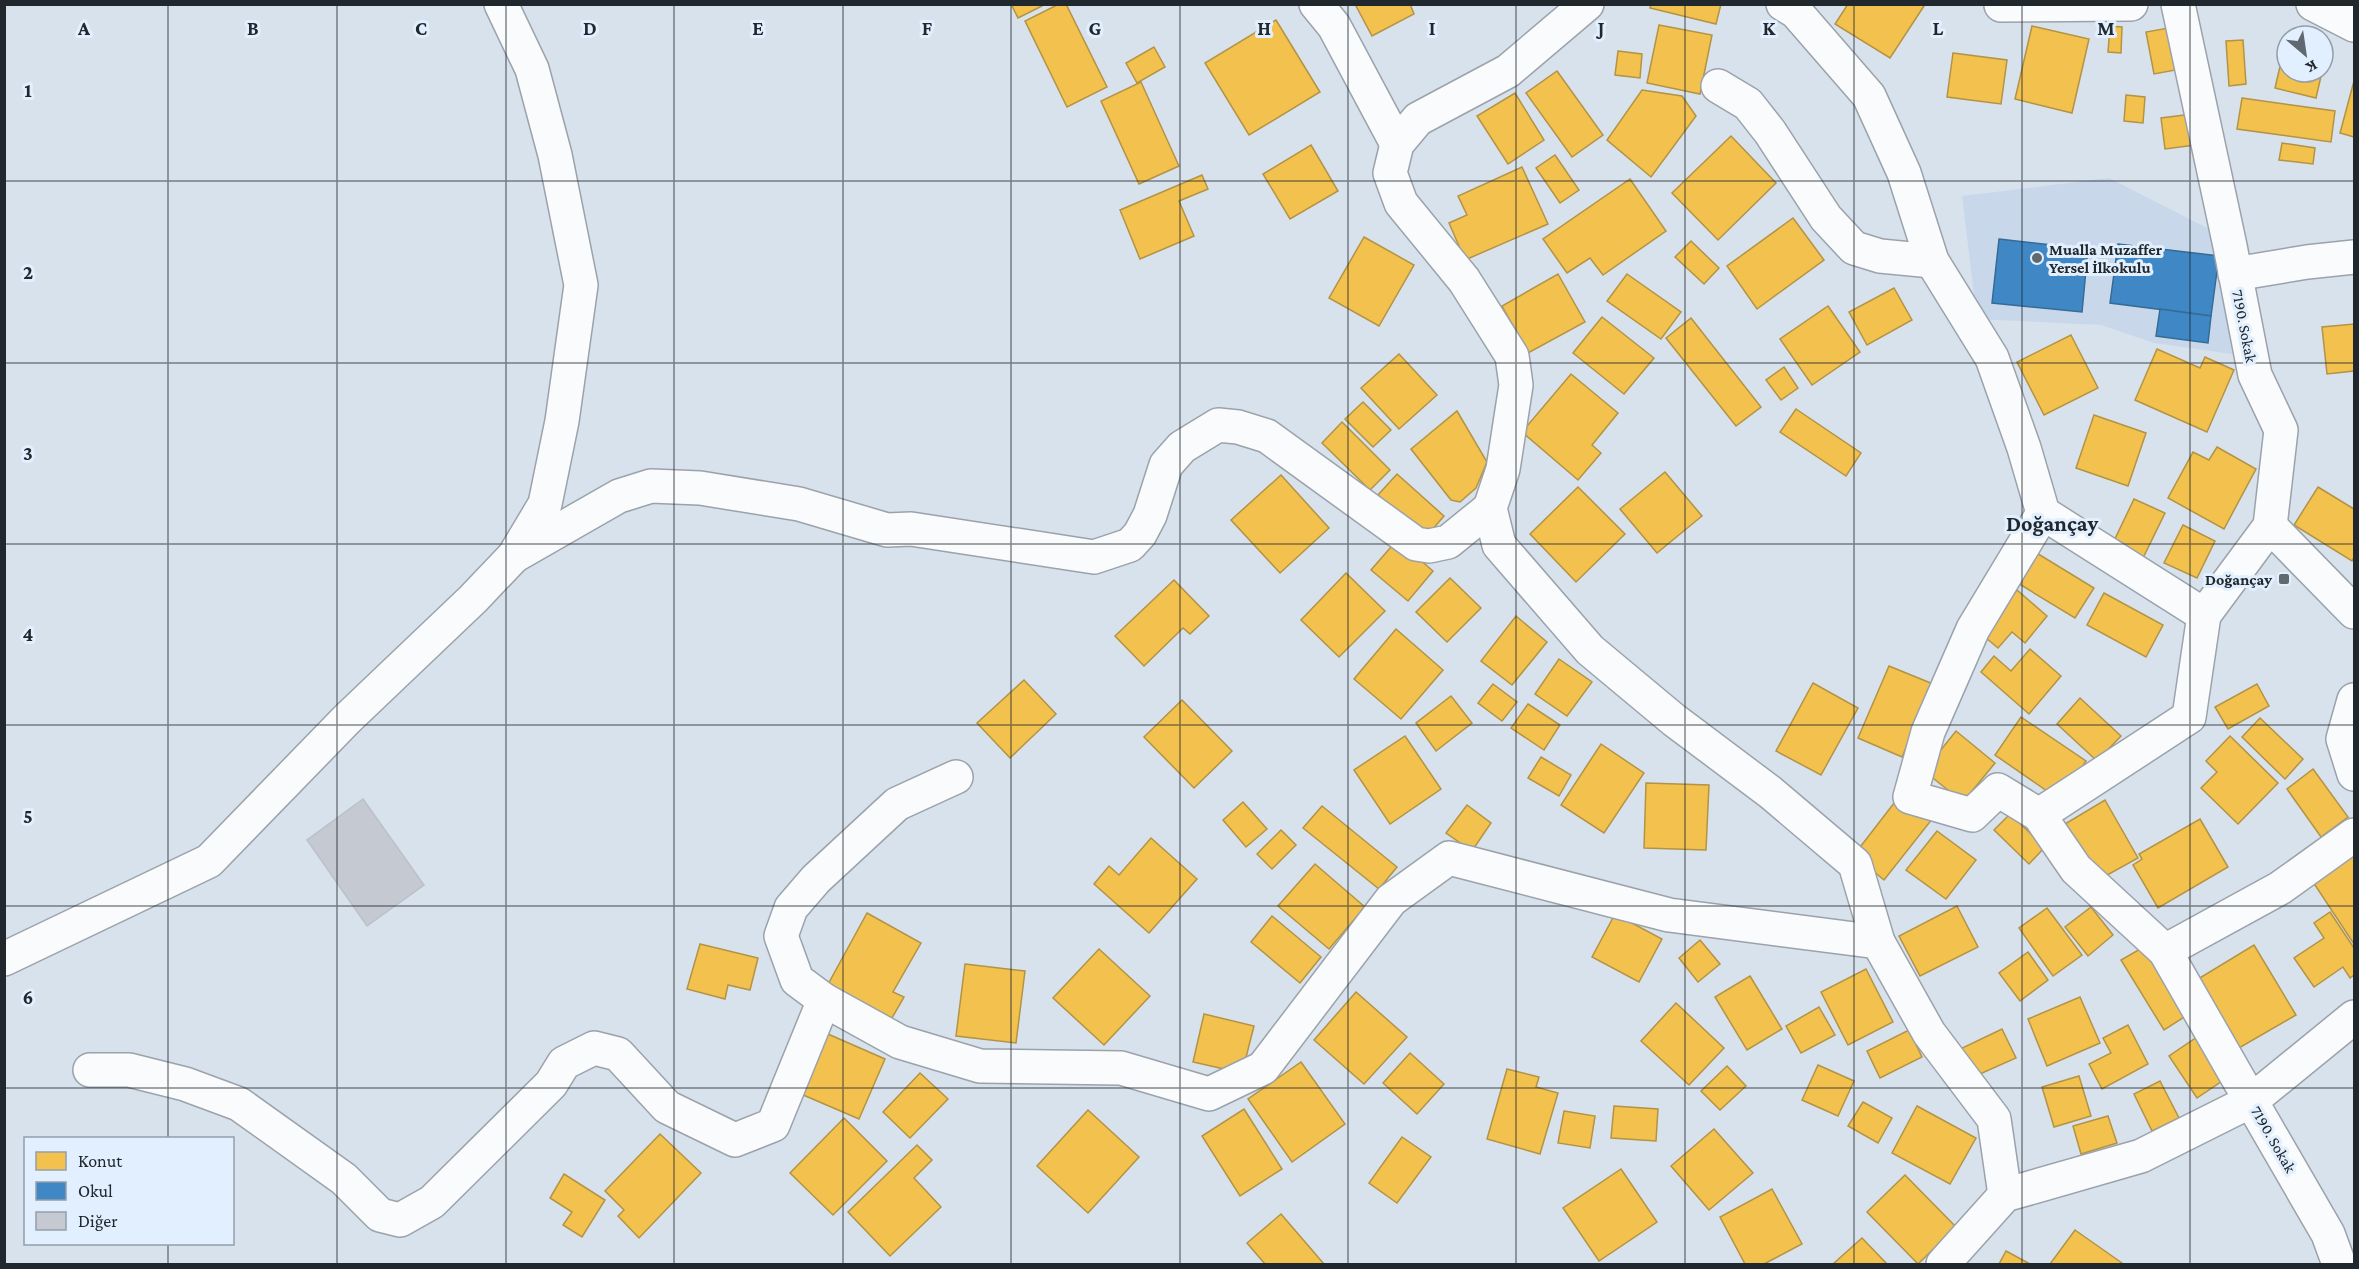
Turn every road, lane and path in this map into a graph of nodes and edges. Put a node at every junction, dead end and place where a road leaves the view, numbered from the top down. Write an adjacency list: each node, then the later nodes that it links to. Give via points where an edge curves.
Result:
1 (501, 4): 18 (street, via 531,69 555,155 581,285 562,421 545,504)
2 (1316, 4): 11 (street, via 1334,26)
3 (1587, 4): 11 (street, via 1508,71 1419,119)
4 (1783, 4): 13 (street, via 1796,12 1869,96 1904,173)
5 (2131, 4): 8 (street)
6 (2178, 4): 14 (street, 7190. Sokak)
7 (2313, 4): 9 (street)
8 (2001, 5)
9 (2355, 24)
10 (1718, 86): 13 (street, via 1748,104 1826,218 1854,248 1880,256)
11 (1397, 144): 15 (street, via 1390,173 1401,203 1464,280 1512,356 1516,385 1503,469)
12 (2355, 257): 14 (street)
13 (1932, 261): 16 (street, via 1992,358)
14 (2235, 274): 17 (street, 7190. Sokak, via 2254,375 2281,430)
15 (1490, 508): 18 (street, via 1448,542 1416,544 1267,436 1218,425 1182,447 1166,465 1150,514 1130,545 1094,557 911,529 887,530 799,504 700,488 651,486 619,496); 26 (street, via 1499,545 1590,650 1856,864)
16 (2043, 513): 20 (street); 24 (street, via 1973,629 1928,732 1910,797 1972,815 1998,790)
17 (2270, 526): 19 (street); 20 (street)
18 (514, 556): 28 (street, via 209,861)
19 (2355, 612)
20 (2204, 615): 24 (street, via 2189,717)
21 (2355, 700): 22 (street, via 2343,739)
22 (2355, 774)
23 (956, 777): 29 (street, via 897,804 816,879 791,908 781,936 790,963 797,980)
24 (2038, 815): 27 (street, via 2076,869)
25 (2355, 836): 27 (street, via 2280,888)
26 (1878, 942): 29 (street, via 1669,915 1449,858 1391,900 1263,1068 1209,1094 1121,1068 980,1066 900,1042); 33 (street, via 1929,1033 1994,1119)
27 (2165, 951): 32 (street)
28 (4, 959)
29 (824, 1000): 31 (street, via 773,1125 735,1140 667,1107 618,1054 594,1048 564,1063 551,1084 432,1202 400,1220 380,1215 344,1179 239,1104 185,1084 129,1071)
30 (2355, 1017): 32 (street, 7190. Sokak)
31 (90, 1070)
32 (2251, 1101): 33 (street, via 2141,1156); 35 (street, 7190. Sokak, via 2328,1234)
33 (2005, 1195): 34 (street)
34 (1944, 1264)
35 (2339, 1264)

